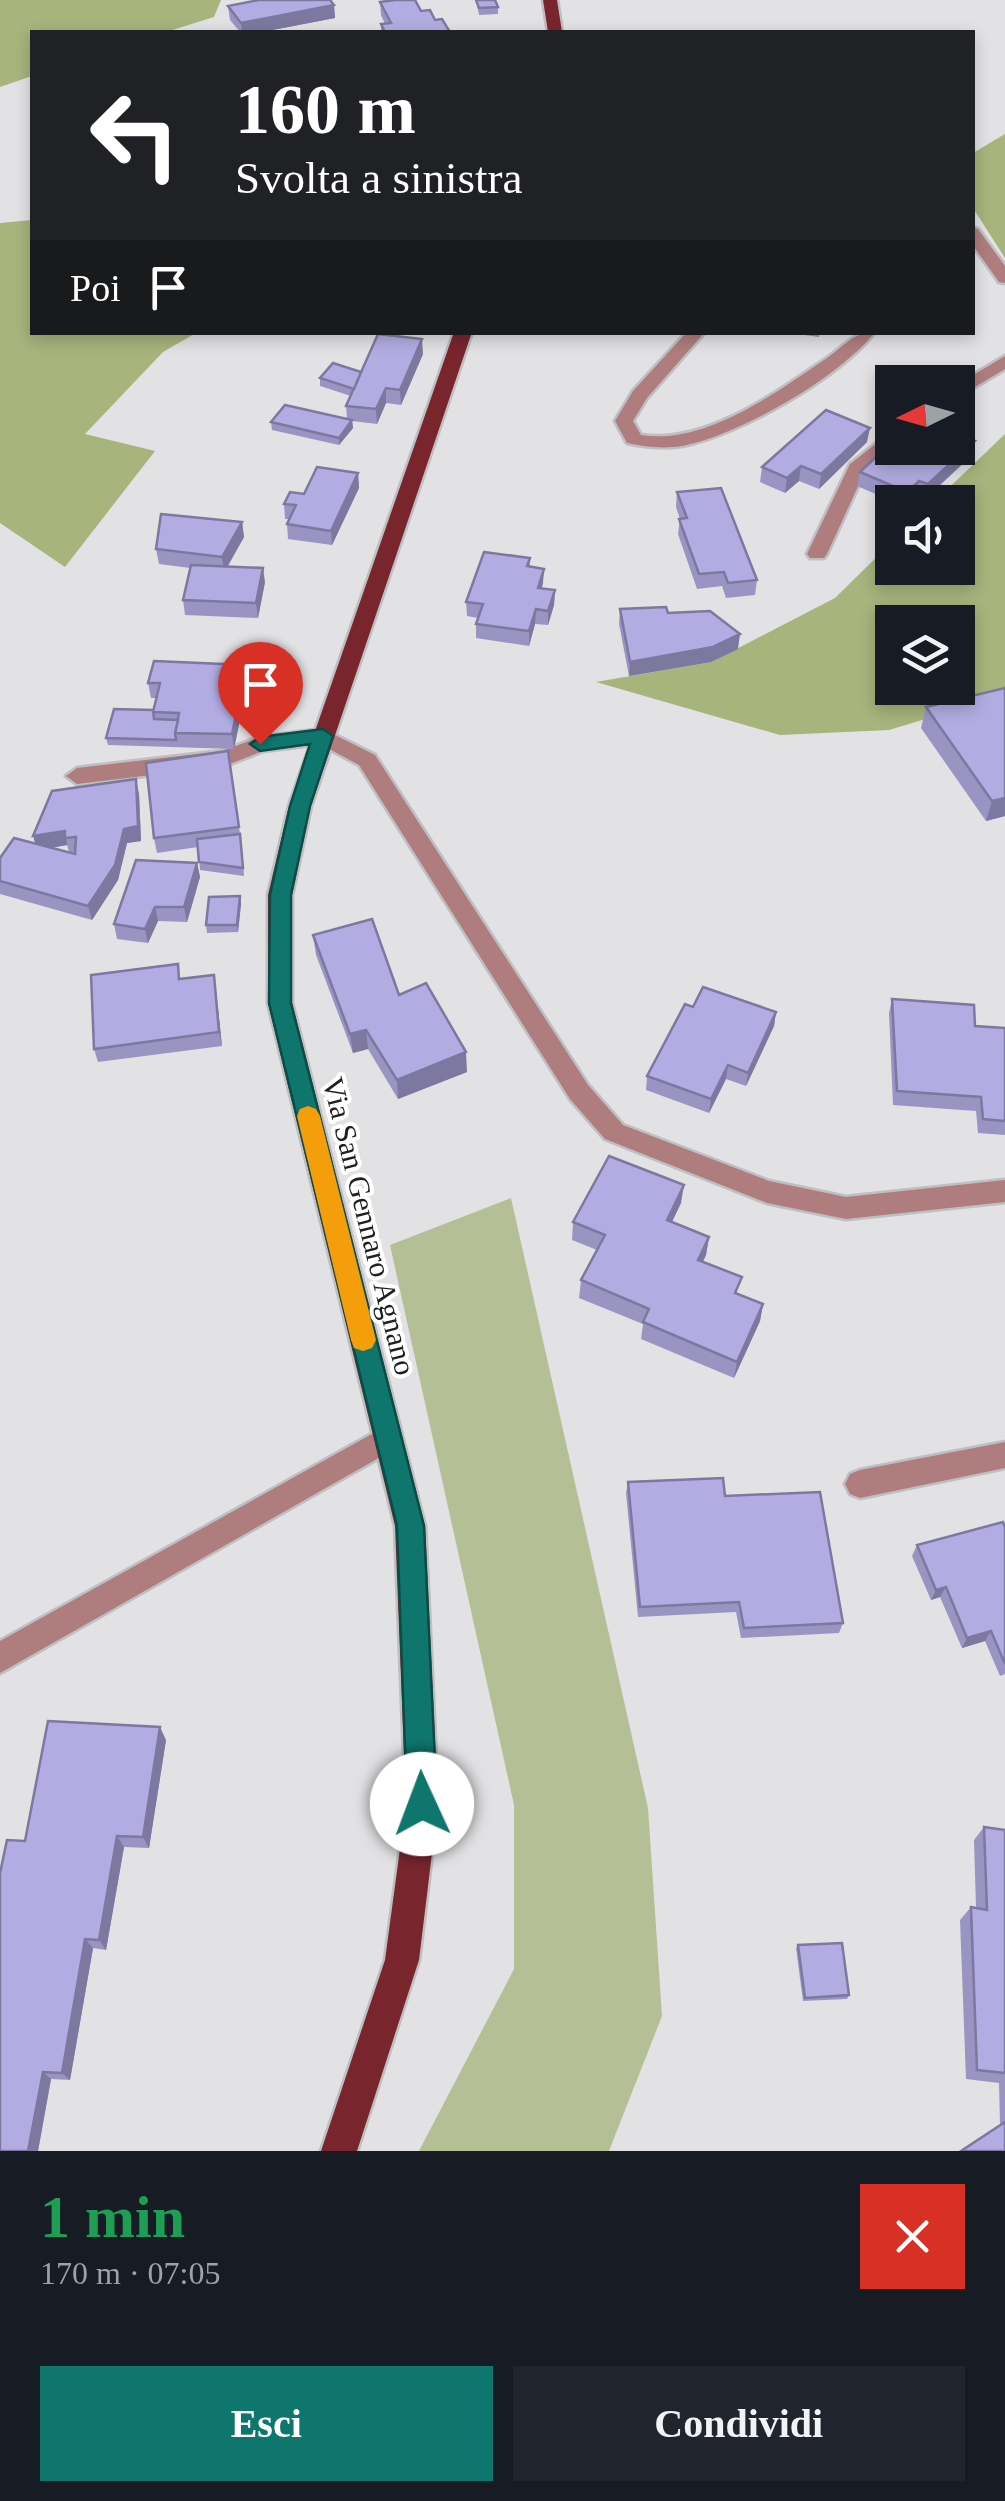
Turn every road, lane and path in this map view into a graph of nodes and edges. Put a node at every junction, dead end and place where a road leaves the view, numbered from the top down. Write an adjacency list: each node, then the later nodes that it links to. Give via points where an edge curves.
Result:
1 (550, 0): 2 (main road)
2 (555, 30)
3 (975, 236): 4 (street)
4 (1005, 278)
5 (462, 335): 12 (main road, Via San Gennaro Agnano)
6 (694, 335): 7 (street, via 638,395 624,421 634,438 654,444 692,438 806,381)
7 (865, 335)
8 (1005, 361): 9 (street)
9 (975, 381)
10 (875, 452): 11 (street, via 857,468)
11 (817, 554)
12 (323, 736): 13 (street, via 260,744 225,758); 14 (street, via 367,760 579,1092 614,1132 767,1192 846,1208); 15 (main road, Via San Gennaro Agnano, via 280,895 280,1003)
13 (77, 776)
14 (1005, 1190)
15 (388, 1438): 18 (street); 19 (main road, Via San Gennaro Agnano, via 410,1526 422,1804 402,1960)
16 (1005, 1456): 17 (street)
17 (860, 1484)
18 (0, 1658)
19 (339, 2151)

